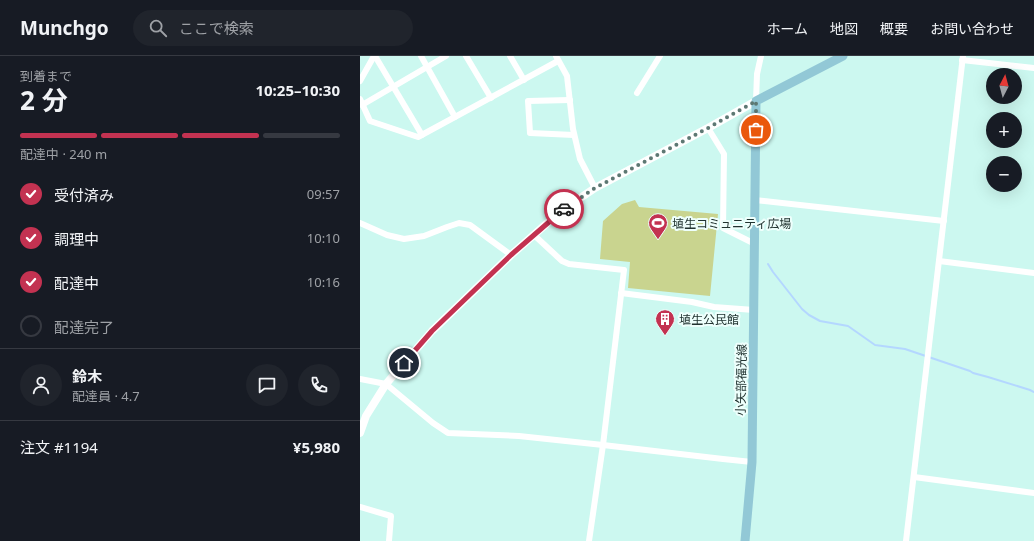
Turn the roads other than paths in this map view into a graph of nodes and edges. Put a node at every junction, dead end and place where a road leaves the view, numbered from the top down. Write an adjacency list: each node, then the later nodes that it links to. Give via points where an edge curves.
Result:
1 (374, 56): 14 (street); 15 (street)
2 (421, 56): 11 (street)
3 (446, 56): 11 (street)
4 (466, 56): 17 (street)
5 (510, 56): 13 (street)
6 (660, 56): 16 (street)
7 (761, 56): 19 (street)
8 (843, 56): 19 (main road)
9 (962, 58): 12 (street); 27 (street)
10 (557, 59): 13 (street); 18 (street, via 567,76)
11 (427, 67): 15 (street); 21 (street)
12 (1034, 68)
13 (524, 80): 17 (street)
14 (360, 81)
15 (393, 87): 20 (street); 24 (street)
16 (637, 93)
17 (491, 98): 21 (street)
18 (570, 100): 23 (street); 23 (street, via 528,101 530,133)
19 (756, 101): 22 (main road); 26 (main road, 小矢部福光線)
20 (361, 102): 24 (street, via 370,121 418,137)
21 (455, 117): 24 (street)
22 (708, 128): 25 (main road); 30 (street, via 724,154 723,228)
23 (574, 134): 25 (street, via 580,159)
24 (422, 135)
25 (595, 188): 29 (main road, via 561,210)
26 (755, 200): 27 (street); 30 (main road, 小矢部福光線)
27 (944, 221): 32 (street)
28 (360, 223): 31 (street, via 404,239 424,236 459,224 470,225)
29 (534, 235): 31 (main road); 34 (street, via 562,261 569,264 624,270)
30 (755, 244): 35 (main road, 小矢部福光線)
31 (511, 255): 37 (main road, via 432,331)
32 (939, 262): 33 (street); 41 (street)
33 (1034, 272)
34 (621, 293): 35 (street, via 714,307); 39 (street)
35 (754, 310): 40 (main road, 小矢部福光線)
36 (360, 379): 37 (street)
37 (386, 384): 38 (main road, via 366,416); 39 (street, via 448,433 519,436)
38 (360, 433)
39 (603, 444): 40 (street); 45 (street)
40 (752, 462): 46 (main road, 小矢部福光線)
41 (914, 477): 42 (street); 47 (street)
42 (1034, 493)
43 (360, 507): 44 (street, via 392,516)
44 (388, 541)
45 (589, 541)
46 (746, 541)
47 (906, 541)

